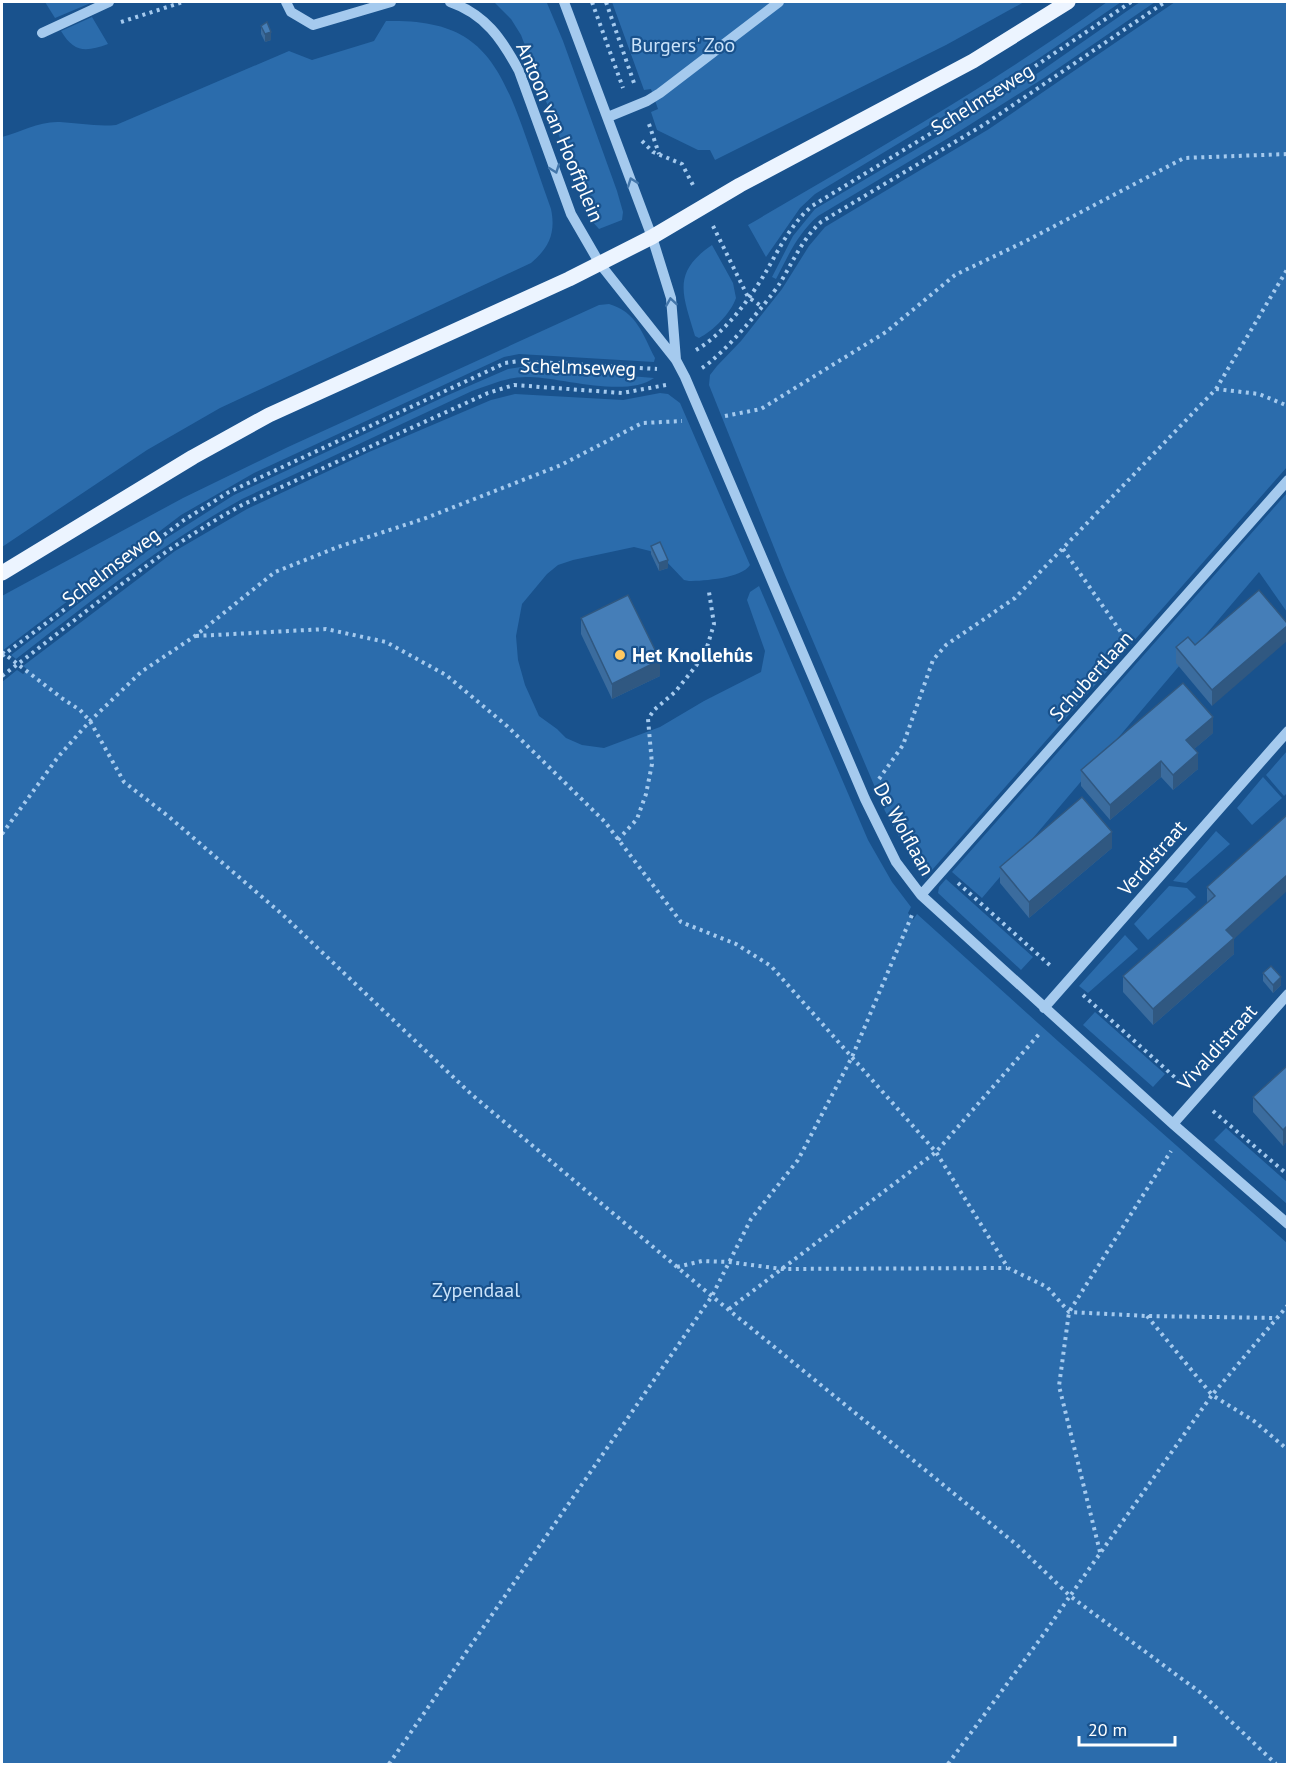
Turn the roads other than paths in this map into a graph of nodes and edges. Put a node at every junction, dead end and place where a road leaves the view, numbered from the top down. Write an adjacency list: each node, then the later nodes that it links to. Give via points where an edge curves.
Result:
1 (109, 2): 8 (street)
2 (286, 2): 3 (street, via 291,12 313,25)
3 (391, 2)
4 (450, 2): 11 (street, Antoon van Hooffplein, one-way to 11, via 486,22 508,51 519,71 571,214)
5 (564, 2): 9 (street)
6 (779, 2): 9 (street, via 660,93)
7 (1068, 2): 10 (main road, Schelmseweg, via 974,61 740,185)
8 (42, 33)
9 (608, 117): 10 (street, one-way to 9)
10 (652, 237): 11 (main road, Schelmseweg); 12 (street, De Wolflaan, one-way to 10, via 671,298)
11 (600, 264): 12 (street, De Wolflaan); 14 (main road, Schelmseweg, via 269,415)
12 (676, 360): 16 (street, De Wolflaan, via 865,799 896,862)
13 (1287, 480): 16 (street, Schubertlaan)
14 (2, 573)
15 (1287, 731): 18 (street, Verdistraat)
16 (921, 896): 18 (street, De Wolflaan)
17 (1287, 994): 19 (street, Vivaldistraat)
18 (1044, 1008): 19 (street, De Wolflaan)
19 (1173, 1124): 20 (street, De Wolflaan)
20 (1287, 1224)

